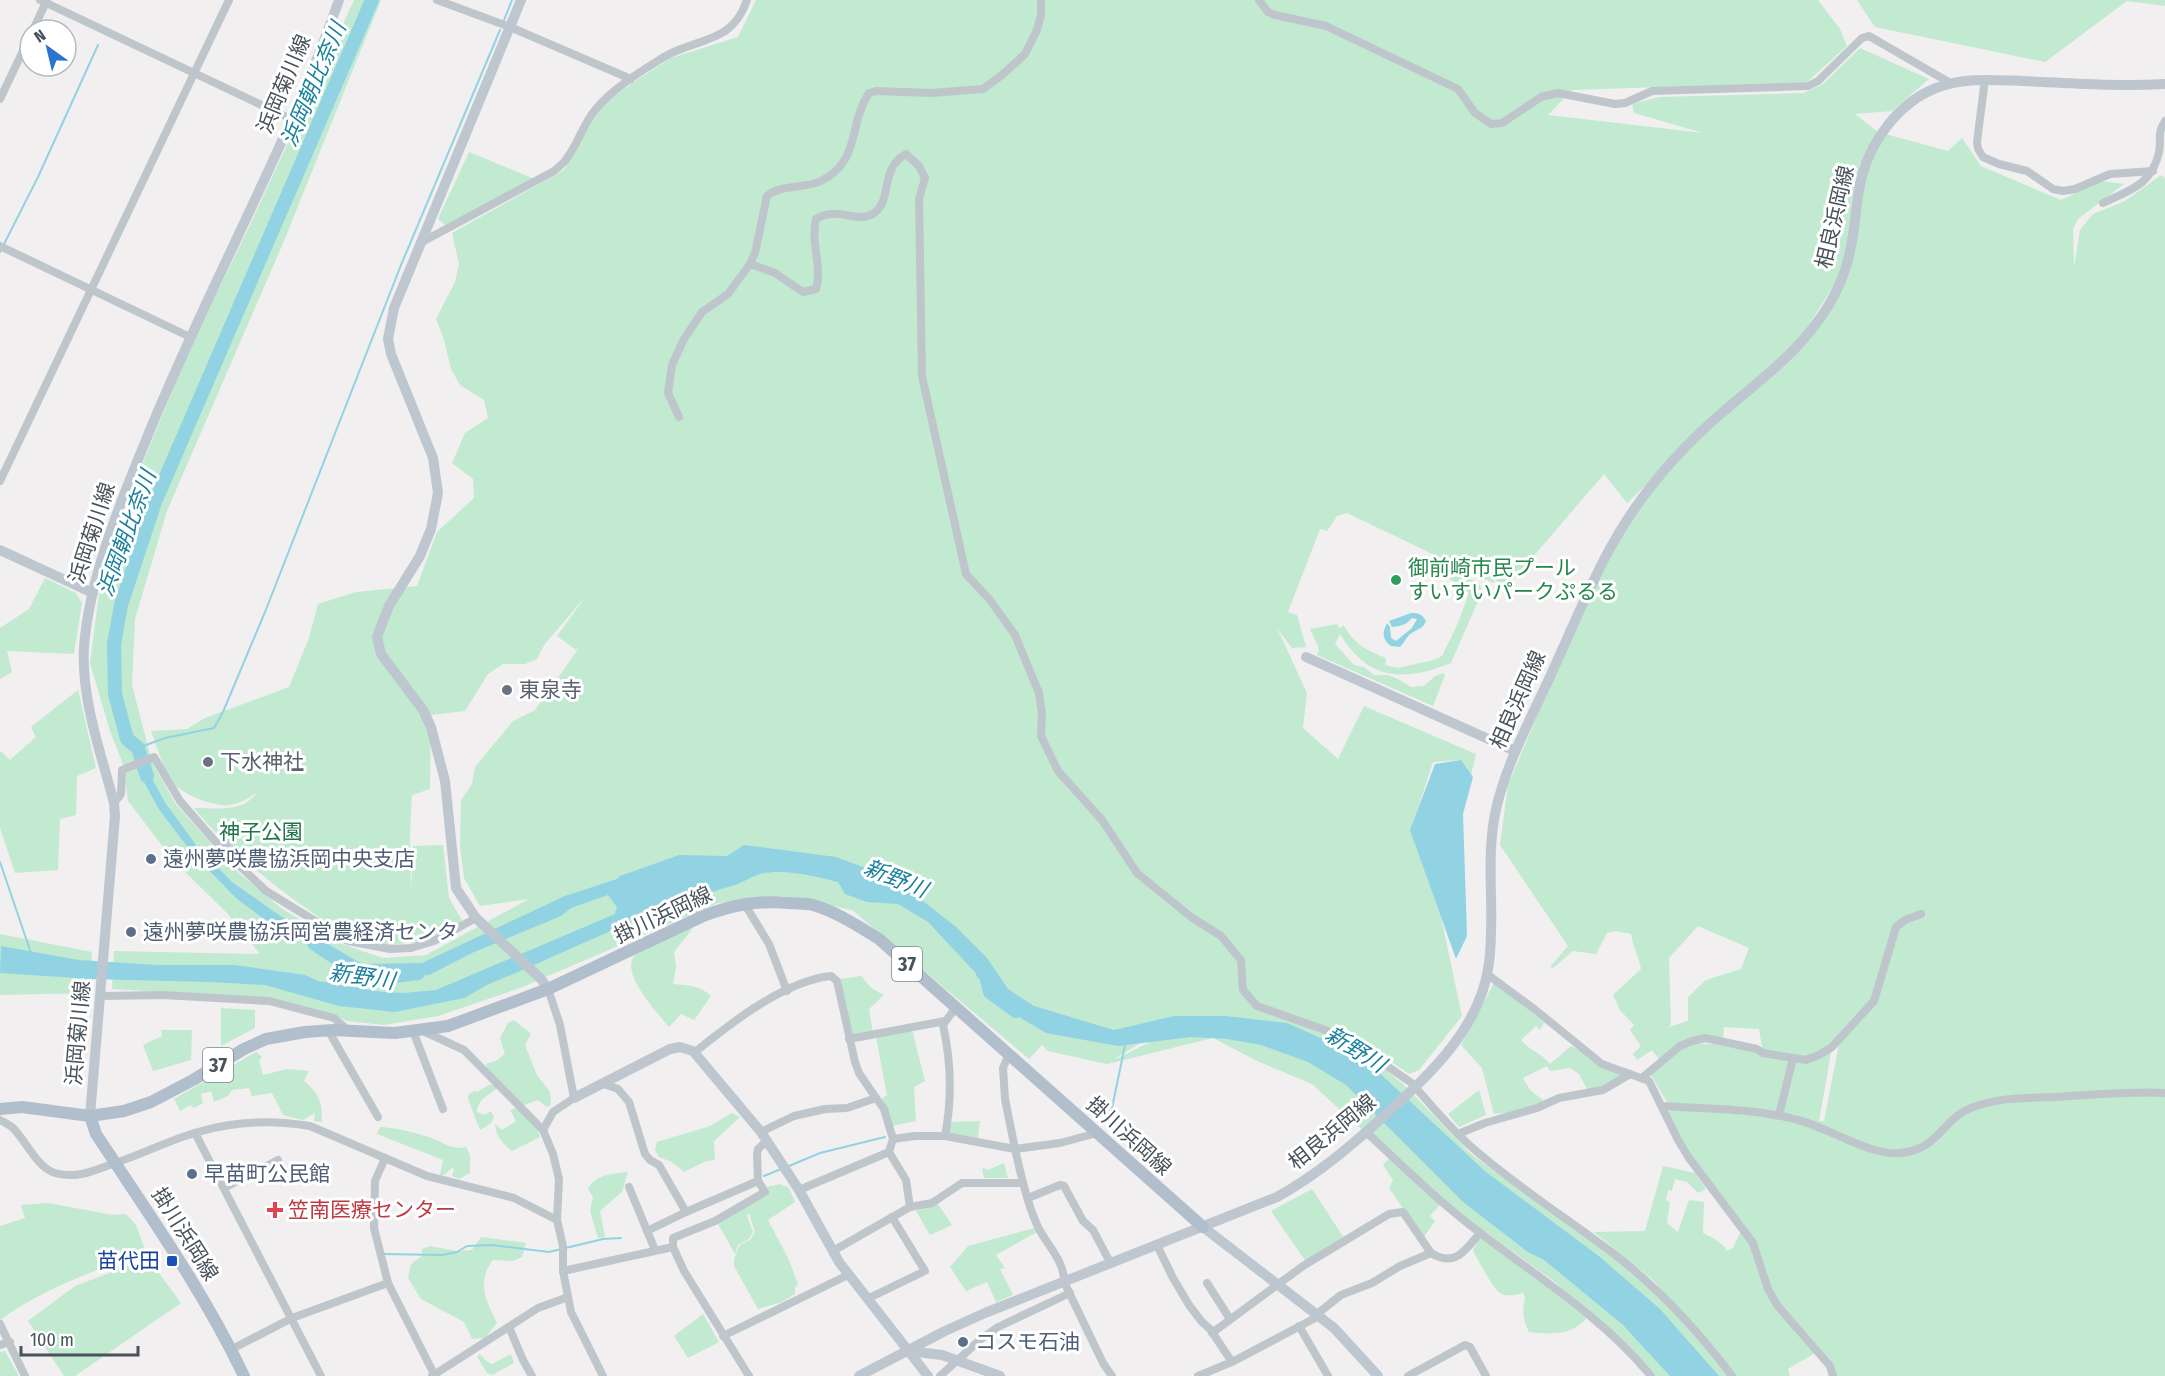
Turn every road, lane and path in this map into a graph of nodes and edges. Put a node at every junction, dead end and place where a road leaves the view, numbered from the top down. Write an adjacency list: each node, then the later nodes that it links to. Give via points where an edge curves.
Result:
1 (229, 0): 12 (street)
2 (339, 0): 18 (main road, 浜岡菊川線)
3 (437, 0): 10 (street)
4 (521, 0): 10 (main road)
5 (747, 0): 13 (street, via 740,17 720,36 667,55)
6 (1041, 0): 24 (street, via 1037,30 1024,54 983,89 869,93 846,160 831,176 813,184 772,191 767,196)
7 (1259, 0): 15 (street, via 1268,12 1326,26 1458,89 1475,113 1491,124 1502,123 1541,97 1558,93 1615,104 1652,91 1808,86 1869,36)
8 (44, 1): 9 (street); 12 (street)
9 (38, 18)
10 (510, 27): 13 (street); 22 (main road)
11 (18, 61): 17 (street)
12 (194, 73): 18 (street); 25 (street)
13 (631, 79): 22 (street, via 593,111 568,158 554,171)
14 (1985, 79): 15 (main road, 相良浜岡線); 16 (main road, 相良浜岡線, via 2118,86); 20 (street, via 1977,142 1983,157 2027,171 2062,191 2110,174)
15 (1952, 84): 32 (main road, 相良浜岡線, via 1924,94 1904,108 1874,147 1861,182 1845,271 1819,321 1786,358 1681,452 1627,520 1582,605)
16 (2165, 84)
17 (0, 99)
18 (291, 119): 26 (main road, 浜岡菊川線)
19 (2165, 121): 20 (street)
20 (2153, 171): 21 (street, via 2142,184)
21 (2103, 203)
22 (422, 242): 38 (main road, via 394,308 388,339 433,458 436,505 420,556 389,606 377,637 381,654 423,710 431,728 445,781 456,888)
23 (0, 246): 25 (street)
24 (750, 264): 27 (street, via 728,294 702,312 684,339 672,365 668,393); 55 (street, via 775,273 803,292 816,289 820,277 813,231 816,219 825,213 864,218 873,214 882,206 886,180 896,159 906,154 919,166 926,178 919,199 922,376 966,574 1015,635 1039,693 1041,736 1058,771 1102,820 1137,873 1221,936 1241,960 1243,990 1257,1006 1345,1037)
25 (90, 290): 26 (street); 28 (street)
26 (190, 337): 30 (main road, 浜岡菊川線, via 125,490)
27 (679, 417)
28 (0, 481)
29 (0, 550): 30 (main road)
30 (93, 593): 33 (main road, 浜岡菊川線, via 84,667 90,708)
31 (1306, 657): 32 (main road)
32 (1515, 751): 39 (main road, 相良浜岡線, via 1492,829)
33 (114, 802): 35 (street, via 121,794 122,770 154,756 180,801); 42 (main road, 浜岡菊川線)
34 (232, 840): 35 (street)
35 (220, 848): 38 (street, via 266,891 348,941 390,949 422,945)
36 (744, 903): 40 (main road, 掛川浜岡線 / 37, via 727,906); 41 (street, via 769,944); 43 (main road, 掛川浜岡線 / 37, via 812,905 845,919 879,939)
37 (1921, 914): 51 (street, via 1896,927 1874,1000 1832,1047 1806,1060)
38 (478, 920): 40 (main road)
39 (1488, 975): 52 (street, via 1602,1064); 55 (main road, 相良浜岡線, via 1476,1009 1457,1041)
40 (544, 984): 47 (main road, 掛川浜岡線 / 37, via 448,1026); 57 (street, via 560,1025)
41 (787, 991): 48 (street, via 831,976 837,981); 49 (street, via 734,1020)
42 (101, 994): 46 (street, via 269,1001 334,1018); 63 (main road, 浜岡菊川線)
43 (956, 1006): 44 (street); 50 (main road, 掛川浜岡線 / 37)
44 (945, 1021): 48 (street); 72 (street, via 949,1064)
45 (328, 1030): 46 (main road, 掛川浜岡線 / 37); 63 (main road, 掛川浜岡線 / 37, via 266,1039 151,1102); 64 (street)
46 (349, 1031): 47 (main road, 掛川浜岡線 / 37)
47 (417, 1031): 61 (street); 66 (street, via 464,1050)
48 (849, 1039): 58 (street, via 859,1073)
49 (695, 1052): 54 (main road, via 670,1049); 71 (main road)
50 (1009, 1054): 69 (main road, 掛川浜岡線 / 37); 74 (street, via 1003,1068)
51 (1793, 1058): 53 (street, via 1705,1038 1680,1046); 62 (street)
52 (1630, 1074): 53 (street); 70 (street, via 1603,1090 1559,1098)
53 (1643, 1077): 59 (street, via 1652,1085)
54 (604, 1084): 57 (main road); 86 (street, via 618,1089 627,1098 645,1154 659,1165)
55 (1415, 1087): 67 (main road, 相良浜岡線); 70 (street)
56 (2165, 1093): 62 (street, via 1987,1102 1962,1112 1927,1145 1898,1154 1884,1153 1823,1127)
57 (574, 1098): 66 (street, via 552,1112)
58 (876, 1098): 71 (street, via 847,1108 794,1116); 73 (street, via 884,1109)
59 (1662, 1106): 62 (street); 140 (street, via 1689,1158 1753,1243 1777,1305 1830,1366)
60 (0, 1109): 63 (main road, 掛川浜岡線 / 37, via 22,1107)
61 (442, 1109)
62 (1779, 1115)
63 (90, 1116): 78 (main road, 掛川浜岡線, via 96,1134)
64 (378, 1117)
65 (0, 1120): 78 (street, via 11,1126 52,1172 82,1175)
66 (543, 1130): 88 (street, via 559,1179)
67 (1368, 1130): 89 (main road, 相良浜岡線, via 1302,1184); 91 (street, via 1440,1201)
68 (195, 1132): 76 (street, via 245,1122 293,1123 310,1126); 78 (street); 82 (street)
69 (1097, 1133): 74 (street); 89 (main road, 掛川浜岡線 / 37)
70 (1458, 1134): 139 (street, via 1500,1171 1647,1282 1686,1320)
71 (764, 1136): 79 (street, via 757,1154); 83 (main road)
72 (945, 1136): 73 (street); 74 (street)
73 (893, 1139): 75 (street)
74 (1015, 1149): 80 (street)
75 (890, 1152): 83 (street); 85 (street, via 906,1180)
76 (385, 1158): 88 (street, via 427,1176 514,1198); 101 (street, via 375,1181 374,1224)
77 (278, 1160): 82 (street)
78 (115, 1163): 117 (main road, 掛川浜岡線, via 169,1242)
79 (758, 1181): 86 (street); 93 (street, via 765,1192 715,1221 673,1239)
80 (1023, 1183): 84 (street); 85 (street, via 962,1183 932,1203)
81 (629, 1187): 90 (street)
82 (224, 1188): 108 (street)
83 (799, 1190): 95 (main road)
84 (1028, 1198): 97 (street, via 1064,1186); 100 (street, via 1038,1227 1065,1272)
85 (910, 1207): 87 (street)
86 (686, 1212): 90 (street)
87 (892, 1217): 95 (street); 106 (street, via 925,1271)
88 (557, 1221): 98 (street)
89 (1203, 1227): 92 (main road, 相良浜岡線); 103 (main road)
90 (647, 1231): 94 (street)
91 (1480, 1233): 96 (street, via 1461,1255 1451,1259); 138 (street, via 1583,1309)
92 (1157, 1245): 97 (main road, 相良浜岡線); 113 (street, via 1173,1278)
93 (673, 1247): 94 (street); 114 (street)
94 (655, 1250): 98 (street)
95 (833, 1251): 99 (main road)
96 (1431, 1253): 103 (street, via 1403,1212 1396,1212); 107 (street, via 1341,1295)
97 (1111, 1263): 100 (main road, 相良浜岡線)
98 (563, 1271): 105 (street)
99 (848, 1275): 106 (main road); 114 (street)
100 (1064, 1282): 104 (street); 118 (main road, 相良浜岡線, via 945,1331)
101 (388, 1283): 108 (street); 124 (street)
102 (1207, 1283): 109 (street)
103 (1277, 1283): 107 (main road); 109 (street)
104 (1070, 1293): 119 (street, via 998,1327); 132 (street)
105 (568, 1297): 112 (street, via 537,1308); 126 (street, via 571,1312)
106 (867, 1299): 118 (main road)
107 (1318, 1315): 111 (street); 135 (main road)
108 (292, 1318): 117 (street); 123 (street)
109 (1230, 1319): 113 (street)
110 (0, 1324): 115 (street)
111 (1299, 1326): 120 (street); 134 (street)
112 (509, 1327): 124 (street); 125 (street)
113 (1212, 1333): 120 (street)
114 (723, 1336): 127 (street)
115 (10, 1342): 116 (street); 121 (street)
116 (0, 1345)
117 (232, 1349): 122 (main road, 掛川浜岡線)
118 (908, 1351): 119 (main road); 128 (main road, 相良浜岡線); 129 (main road)
119 (957, 1360): 130 (street); 131 (main road)
120 (1232, 1362): 133 (street)
121 (25, 1376)
122 (244, 1376)
123 (321, 1376)
124 (434, 1376)
125 (532, 1376)
126 (603, 1376)
127 (749, 1376)
128 (859, 1376)
129 (928, 1376)
130 (940, 1376)
131 (1000, 1376)
132 (1112, 1376)
133 (1198, 1376)
134 (1328, 1376)
135 (1378, 1376)
136 (1408, 1376): 137 (street, via 1465,1345 1470,1347)
137 (1486, 1376)
138 (1651, 1376)
139 (1732, 1376)
140 (1833, 1376)

